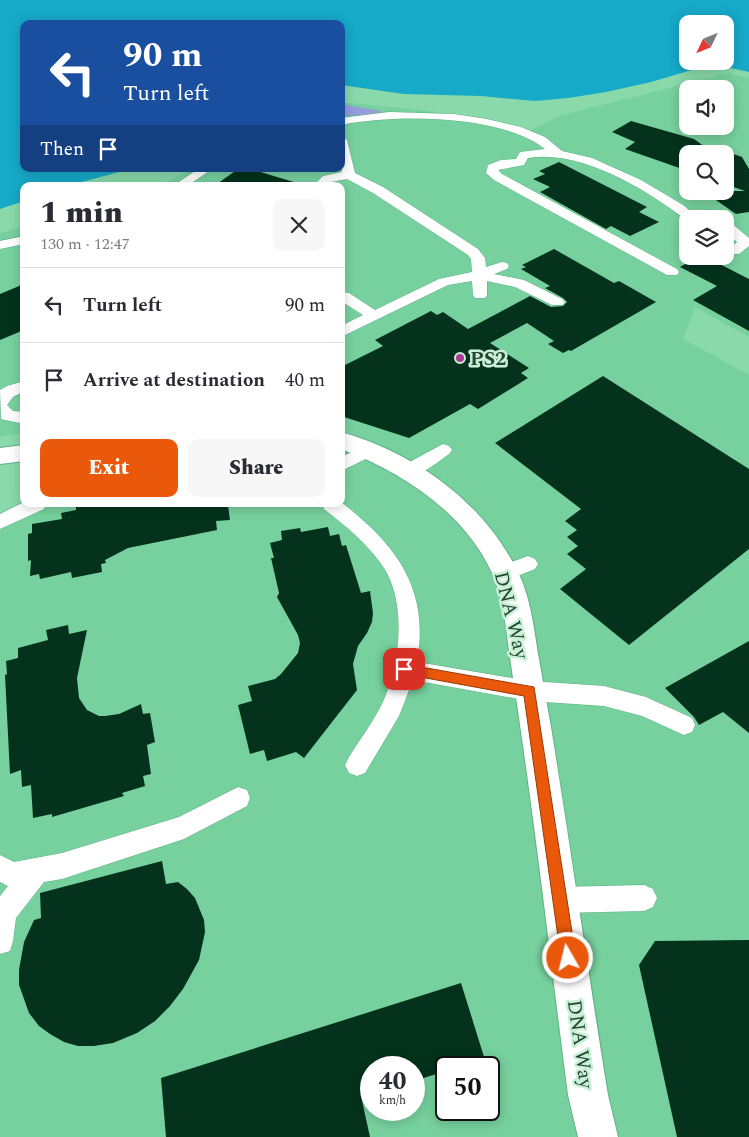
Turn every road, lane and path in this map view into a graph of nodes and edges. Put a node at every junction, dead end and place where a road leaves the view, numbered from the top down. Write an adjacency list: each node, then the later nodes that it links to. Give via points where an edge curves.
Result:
1 (345, 121): 2 (street, via 359,117 430,116 486,122 517,128 551,144)
2 (557, 152): 8 (street, via 627,178); 16 (street, via 527,154 520,162 492,168 492,173)
3 (345, 158): 5 (street)
4 (201, 172): 6 (street)
5 (349, 175): 7 (street, via 327,178); 17 (street, via 378,190 448,242 473,252 478,258)
6 (185, 182)
7 (322, 182)
8 (681, 210)
9 (734, 233): 12 (street, via 745,242)
10 (20, 241): 11 (street)
11 (0, 246)
12 (734, 246)
13 (734, 251): 14 (street)
14 (749, 260)
15 (502, 266): 17 (street)
16 (672, 272)
17 (478, 276): 18 (street); 20 (street, via 519,283); 21 (street, via 444,282)
18 (480, 296)
19 (345, 297): 21 (street)
20 (557, 302)
21 (379, 317): 22 (street)
22 (345, 330)
23 (20, 387): 24 (street, via 5,394)
24 (0, 402)
25 (0, 408): 26 (street, via 10,417)
26 (20, 418)
27 (345, 441): 28 (main road, DNA Way)
28 (370, 450): 32 (street); 33 (main road, DNA Way)
29 (443, 450): 33 (street)
30 (20, 454): 31 (main road)
31 (0, 456)
32 (345, 463)
33 (410, 470): 38 (main road, DNA Way, via 446,497 516,569 515,607)
34 (31, 507): 36 (street)
35 (335, 507): 37 (street, via 363,531 396,571 406,606 409,643)
36 (0, 522)
37 (404, 669): 38 (street); 40 (street, via 390,709)
38 (530, 691): 39 (street, via 604,696 646,707); 45 (main road, DNA Way)
39 (684, 725)
40 (357, 765)
41 (238, 798): 43 (street, via 184,827 62,866)
42 (0, 868): 43 (street, via 13,875)
43 (37, 870): 46 (street, via 3,913)
44 (644, 898): 45 (street)
45 (560, 900): 47 (main road, DNA Way, via 588,1095)
46 (0, 941)
47 (598, 1137)

